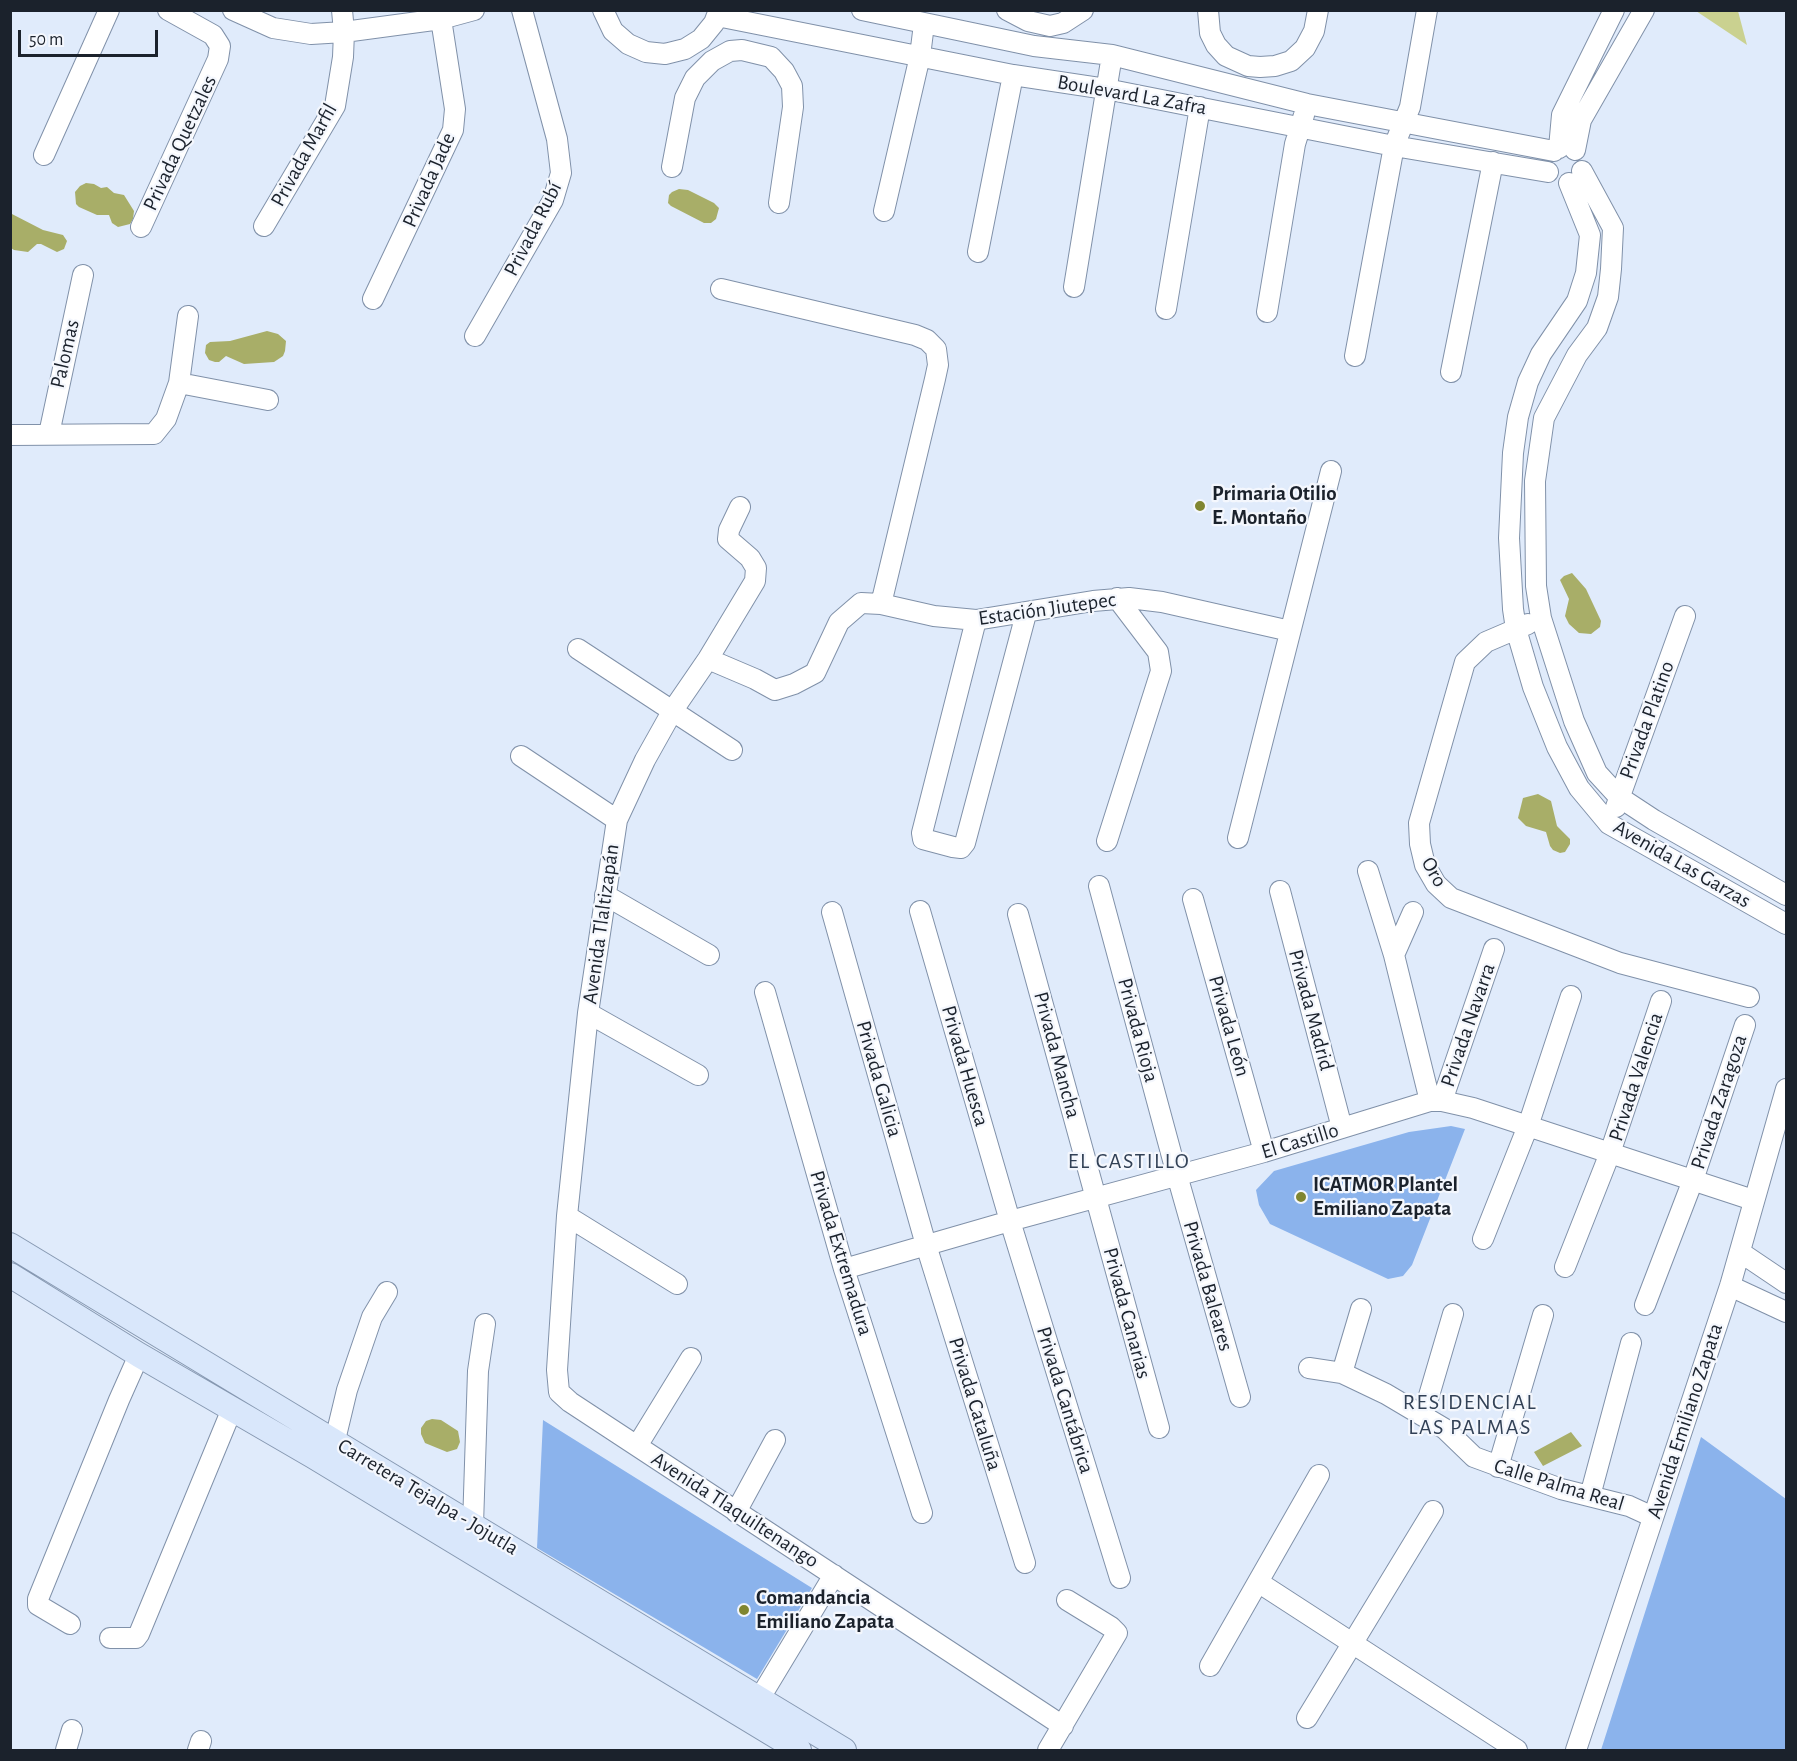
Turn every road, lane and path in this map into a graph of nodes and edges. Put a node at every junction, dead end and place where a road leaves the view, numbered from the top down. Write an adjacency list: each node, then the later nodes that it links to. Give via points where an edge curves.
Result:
1 (109, 10): 36 (street)
2 (233, 10): 21 (street, via 273,28 311,34)
3 (342, 10): 21 (street, Privada Marfil)
4 (474, 10): 17 (street)
5 (522, 10): 53 (street, Privada Rubí, via 557,139 561,173 553,200)
6 (603, 10): 16 (street, via 613,31 628,44 646,52 666,54 701,39)
7 (862, 10): 19 (street, Boulevard La Zafra)
8 (1007, 10): 20 (street)
9 (1083, 10): 20 (street, via 1063,23)
10 (1208, 10): 26 (street, via 1210,33 1216,45 1226,56)
11 (1318, 10): 26 (street, via 1314,31 1305,48 1291,61 1275,66)
12 (1428, 10): 32 (street)
13 (1614, 10): 35 (street, Avenida Las Garzas, via 1562,115)
14 (1644, 10): 35 (street, Avenida Las Garzas)
15 (172, 11): 43 (street, Privada Quetzales, via 213,35 220,46 218,59)
16 (718, 13): 18 (street, Boulevard La Zafra)
17 (441, 19): 21 (street); 49 (street, Privada Jade, via 455,109 453,130)
18 (760, 24): 23 (street); 25 (street, Boulevard La Zafra)
19 (924, 24): 22 (street, Boulevard La Zafra); 25 (street)
20 (1037, 24): 22 (street)
21 (344, 32): 44 (street, Privada Marfil, via 335,106)
22 (1034, 46): 24 (street, Boulevard La Zafra)
23 (755, 52): 38 (street, via 730,51 712,61 695,78 685,98); 41 (street, via 771,57 792,87 793,107)
24 (1112, 55): 28 (street, Boulevard La Zafra); 29 (street)
25 (920, 56): 27 (street, Boulevard La Zafra); 42 (street)
26 (1248, 66): 28 (street)
27 (1013, 75): 29 (street, Boulevard La Zafra); 45 (street)
28 (1244, 87): 30 (street, Boulevard La Zafra)
29 (1106, 89): 31 (street, Boulevard La Zafra); 47 (street)
30 (1307, 104): 32 (street, Boulevard La Zafra); 33 (street)
31 (1200, 107): 33 (street, Boulevard La Zafra); 50 (street)
32 (1404, 122): 34 (street); 35 (street, Boulevard La Zafra)
33 (1301, 126): 34 (street, Boulevard La Zafra); 51 (street)
34 (1394, 146): 37 (street, Boulevard La Zafra); 54 (street)
35 (1563, 150): 39 (street, Avenida Las Garzas, via 1547,160); 40 (street, Avenida Las Garzas, via 1582,159)
36 (44, 155)
37 (1493, 162): 39 (street, Boulevard La Zafra); 55 (street)
38 (672, 167)
39 (1548, 172): 40 (street, via 1559,182)
40 (1575, 177): 66 (street, Avenida Las Garzas, via 1613,228 1611,269 1608,297 1597,328 1577,355 1544,418 1535,481 1536,586); 68 (street, Avenida Las Garzas, via 1590,235 1586,273 1577,301 1541,354 1528,382 1513,453 1509,538)
41 (779, 203)
42 (884, 212)
43 (141, 226)
44 (264, 226)
45 (978, 252)
46 (83, 275): 58 (street, Palomas)
47 (1074, 287)
48 (721, 289): 63 (street, via 915,334 936,349 935,379)
49 (373, 299)
50 (1166, 309)
51 (1267, 312)
52 (188, 316): 56 (street)
53 (475, 336)
54 (1355, 356)
55 (1451, 372)
56 (179, 383): 57 (street); 58 (street, via 166,419 154,434)
57 (268, 400)
58 (49, 434): 59 (street)
59 (10, 435)
60 (1331, 471): 69 (street)
61 (740, 507): 71 (street, Avenida Tlaltizapán, via 728,539 750,558 756,568 755,581)
62 (1117, 598): 64 (street, Estación Jiutepec); 69 (street, Estación Jiutepec, via 1162,602); 79 (street, via 1158,652 1161,671)
63 (881, 604): 67 (street, Estación Jiutepec, via 934,616); 71 (street, Estación Jiutepec, via 861,603 839,622 815,674 794,684 775,690)
64 (1026, 614): 67 (street, Estación Jiutepec); 67 (street, via 961,848 922,839 922,833)
65 (1685, 616): 75 (street, Privada Platino)
66 (1541, 618): 68 (street, Oro); 75 (street, Avenida Las Garzas, via 1574,721 1597,773)
67 (976, 620)
68 (1516, 629): 77 (street, Avenida Las Garzas, via 1557,747 1579,788); 96 (street, Oro, via 1486,642 1465,662 1419,823 1425,865 1436,884 1451,898 1620,963)
69 (1290, 631): 78 (street)
70 (578, 649): 72 (street)
71 (708, 659): 72 (street, Avenida Tlaltizapán)
72 (673, 710): 73 (street); 76 (street, Avenida Tlaltizapán)
73 (732, 750)
74 (521, 756): 76 (street)
75 (1620, 797): 77 (street, Privada Platino); 84 (street, Avenida Las Garzas)
76 (617, 820): 83 (street, Avenida Tlaltizapán)
77 (1609, 824): 90 (street, Avenida Las Garzas)
78 (1238, 838)
79 (1107, 841)
80 (1368, 871): 93 (street)
81 (1099, 886): 107 (street, Privada Rioja)
82 (1280, 891): 104 (street, Privada Madrid)
83 (605, 895): 92 (street); 98 (street, Avenida Tlaltizapán)
84 (1786, 895)
85 (1193, 899): 105 (street, Privada León)
86 (920, 911): 112 (street, Privada Huesca)
87 (832, 912): 115 (street, Privada Galicia)
88 (1413, 912): 93 (street)
89 (1018, 914): 109 (street, Privada Mancha)
90 (1786, 924)
91 (1494, 949): 102 (street, Privada Navarra)
92 (709, 955)
93 (1394, 955): 102 (street)
94 (765, 992): 118 (street, Privada Extremadura)
95 (1571, 996): 103 (street)
96 (1749, 997)
97 (1661, 1001): 106 (street, Privada Valencia)
98 (588, 1012): 100 (street); 111 (street, Avenida Tlaltizapán)
99 (1745, 1024): 108 (street, Privada Zaragoza)
100 (698, 1075)
101 (1786, 1089): 110 (street, Avenida Emiliano Zapata)
102 (1436, 1101): 103 (street, El Castillo); 104 (street, El Castillo)
103 (1528, 1126): 106 (street, El Castillo); 113 (street)
104 (1342, 1128): 105 (street, El Castillo)
105 (1264, 1152): 107 (street, El Castillo)
106 (1610, 1153): 108 (street, El Castillo); 117 (street, Privada Valencia)
107 (1176, 1175): 109 (street, El Castillo); 138 (street, Privada Baleares)
108 (1693, 1180): 110 (street, El Castillo); 126 (street, Privada Zaragoza)
109 (1096, 1197): 112 (street, El Castillo); 141 (street, Privada Canarias)
110 (1753, 1200): 116 (street, Avenida Emiliano Zapata)
111 (567, 1216): 122 (street); 137 (street, Avenida Tlaltizapán)
112 (1010, 1221): 115 (street, El Castillo); 155 (street, Privada Cantábrica)
113 (1483, 1239)
114 (10, 1245): 142 (main road, Carretera Tejalpa - Jojutla)
115 (926, 1245): 118 (street, El Castillo); 153 (street, Privada Cataluña)
116 (1740, 1252): 119 (street); 123 (street, Avenida Emiliano Zapata)
117 (1565, 1267)
118 (844, 1269): 150 (street, Privada Extremadura)
119 (1770, 1272): 121 (street); 125 (street)
120 (10, 1275): 133 (main road, Carretera Tejalpa - Jojutla)
121 (1786, 1283)
122 (677, 1284)
123 (1730, 1286): 125 (street); 151 (street, Avenida Emiliano Zapata)
124 (387, 1292): 142 (street, via 372,1317)
125 (1759, 1298): 128 (street)
126 (1645, 1305)
127 (1361, 1310): 136 (street)
128 (1786, 1312)
129 (1453, 1314): 140 (street)
130 (1543, 1315): 145 (street)
131 (485, 1324): 152 (street, via 478,1371)
132 (1630, 1342): 147 (street)
133 (140, 1355): 139 (main road, Carretera Tejalpa - Jojutla); 158 (street, via 38,1599 38,1605)
134 (691, 1358): 144 (street)
135 (1309, 1368): 136 (street, Calle Palma Real)
136 (1342, 1373): 140 (street, Calle Palma Real)
137 (559, 1392): 144 (street, Avenida Tlaquiltenango)
138 (1239, 1397)
139 (232, 1409): 159 (street, via 139,1634 136,1638); 162 (main road, Carretera Tejalpa - Jojutla)
140 (1423, 1416): 145 (street, Calle Palma Real, via 1445,1429 1474,1457)
141 (1159, 1428)
142 (335, 1440): 152 (main road, Carretera Tejalpa - Jojutla)
143 (775, 1440): 149 (street)
144 (637, 1446): 149 (street, Avenida Tlaquiltenango)
145 (1498, 1467): 147 (street, Calle Palma Real)
146 (1319, 1475): 156 (street)
147 (1590, 1496): 151 (street, Calle Palma Real)
148 (1433, 1511): 160 (street)
149 (736, 1512): 154 (street, Avenida Tlaquiltenango)
150 (922, 1513)
151 (1653, 1517): 171 (street, Avenida Emiliano Zapata)
152 (473, 1525): 162 (main road, Carretera Tejalpa - Jojutla)
153 (1025, 1563)
154 (834, 1575): 162 (street); 164 (street, Avenida Tlaquiltenango)
155 (1120, 1578)
156 (1257, 1582): 160 (street); 161 (street)
157 (1067, 1600): 164 (street, via 1117,1633)
158 (70, 1624)
159 (110, 1638)
160 (1352, 1644): 163 (street); 170 (street)
161 (1210, 1666)
162 (754, 1709): 167 (main road, Carretera Tejalpa - Jojutla); 168 (main road, Carretera Tejalpa - Jojutla)
163 (1307, 1718)
164 (1063, 1726): 169 (street)
165 (72, 1730): 166 (street)
166 (66, 1750)
167 (799, 1750)
168 (844, 1750)
169 (1048, 1750)
170 (1517, 1750)
171 (1576, 1750)

